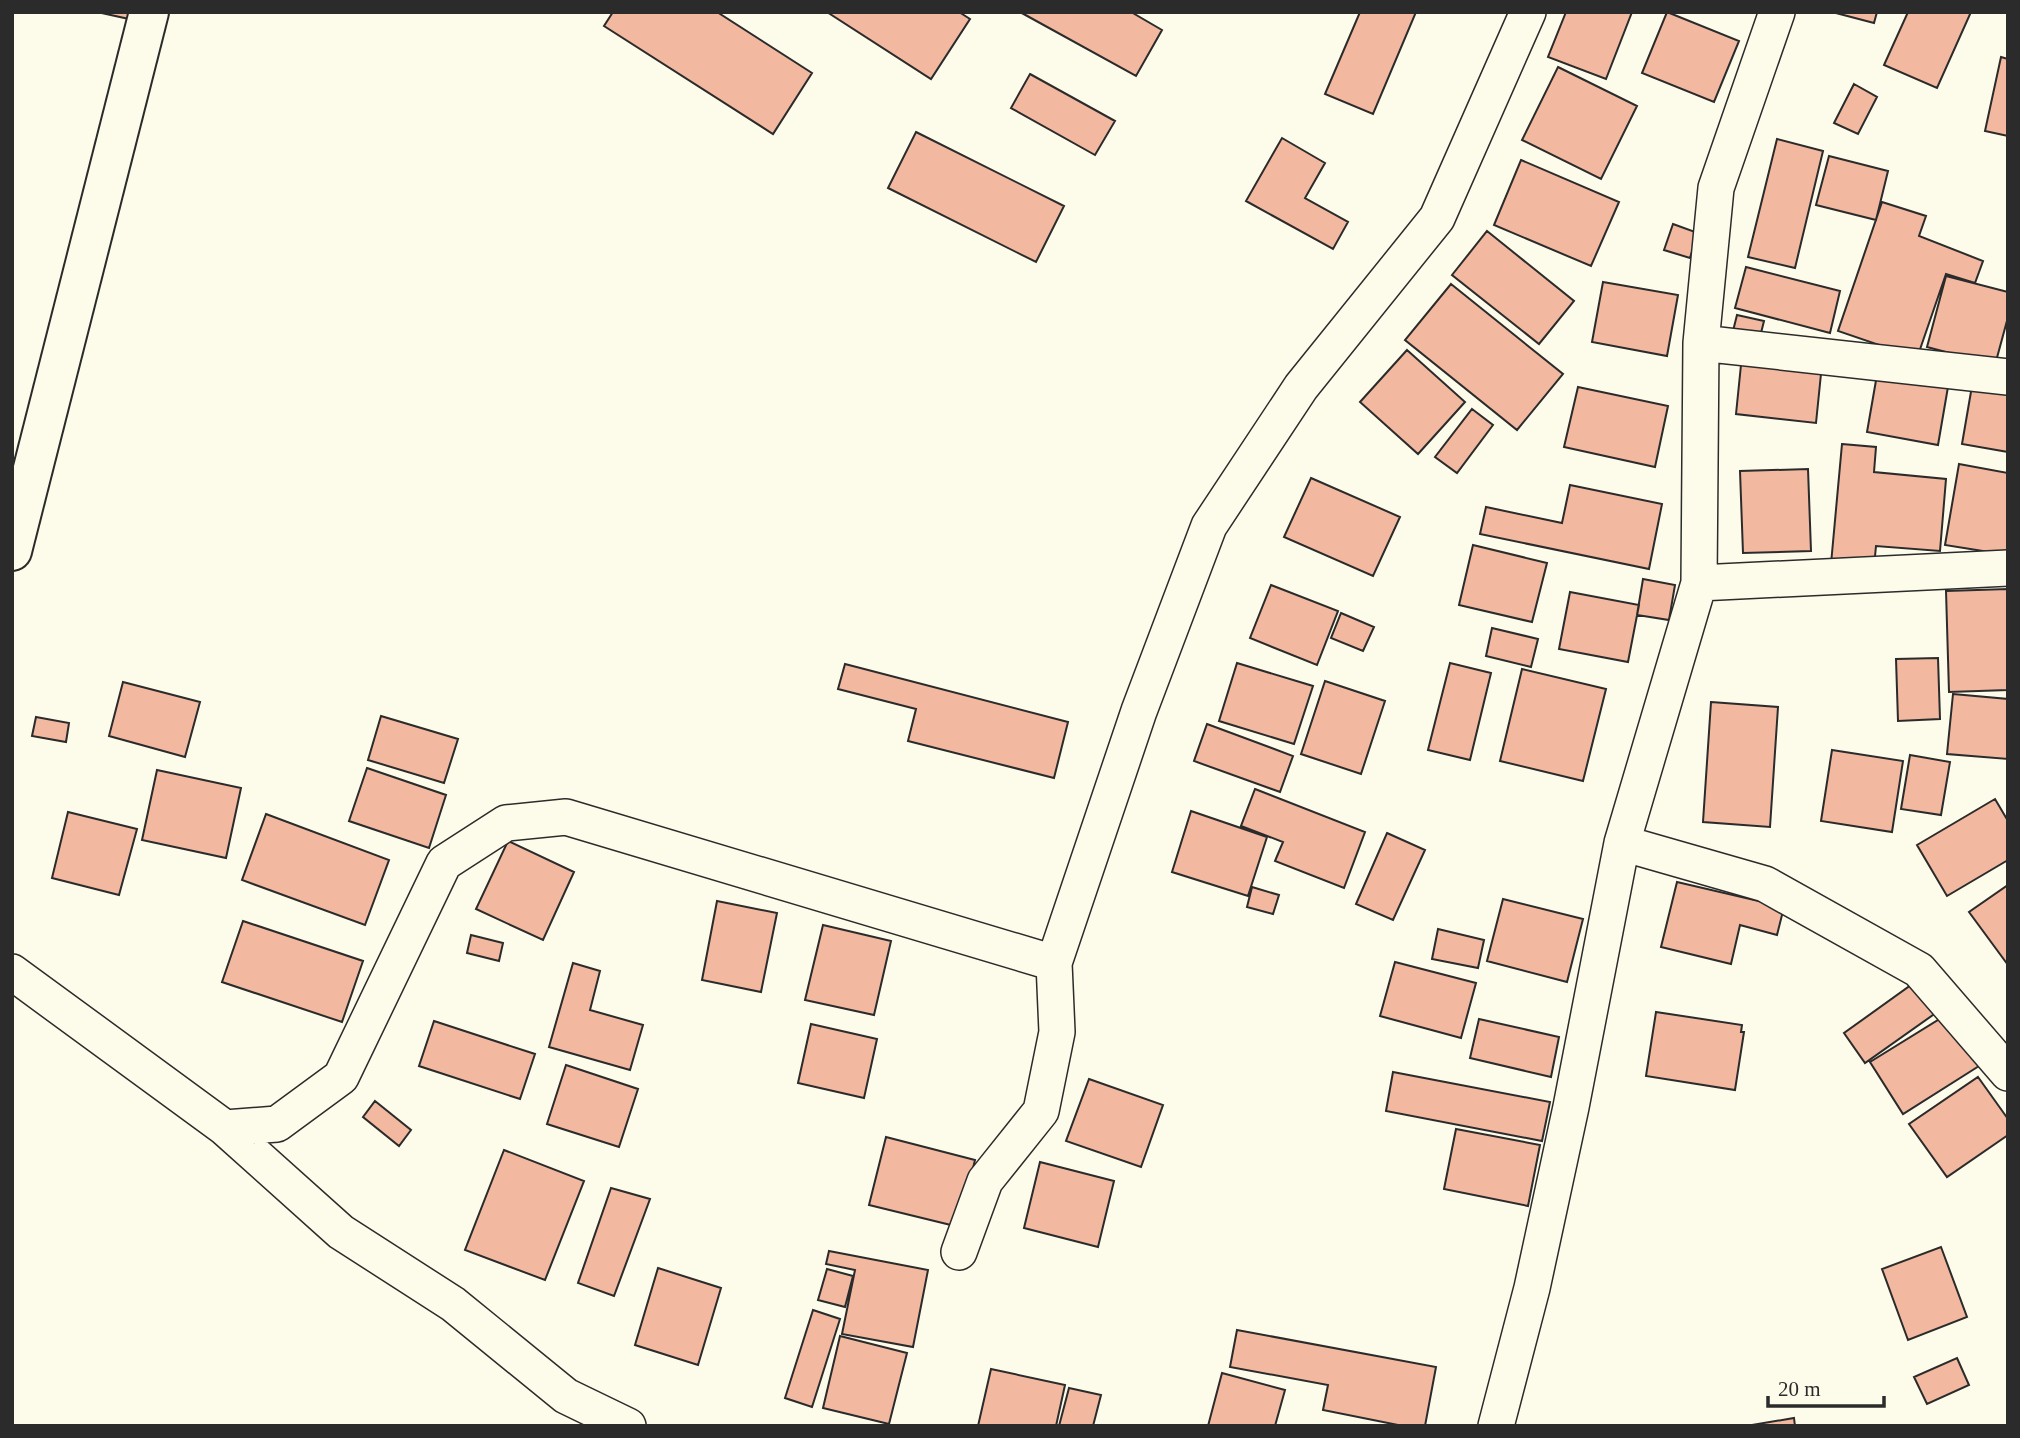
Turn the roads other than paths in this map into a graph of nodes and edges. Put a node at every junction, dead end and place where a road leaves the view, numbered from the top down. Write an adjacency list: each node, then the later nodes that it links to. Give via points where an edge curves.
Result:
1 (149, 12): 6 (main road)
2 (1528, 12): 10 (street, via 1437,218 1301,387 1209,526 1139,710)
3 (1777, 12): 4 (street, via 1716,188)
4 (1701, 343): 5 (street); 8 (street)
5 (2008, 377)
6 (12, 551)
7 (2008, 568): 8 (street)
8 (1699, 583): 9 (street)
9 (1622, 843): 12 (street, via 1765,884 1919,971); 16 (street, via 1532,1288)
10 (1055, 963): 13 (street, via 566,817 506,823 444,863 341,1077 277,1124); 14 (street, via 1057,1032 1041,1111 985,1181)
11 (12, 972): 13 (street)
12 (2008, 1073)
13 (225, 1128): 15 (street, via 341,1232 453,1304 566,1395)
14 (959, 1252)
15 (628, 1426)
16 (1496, 1426)

